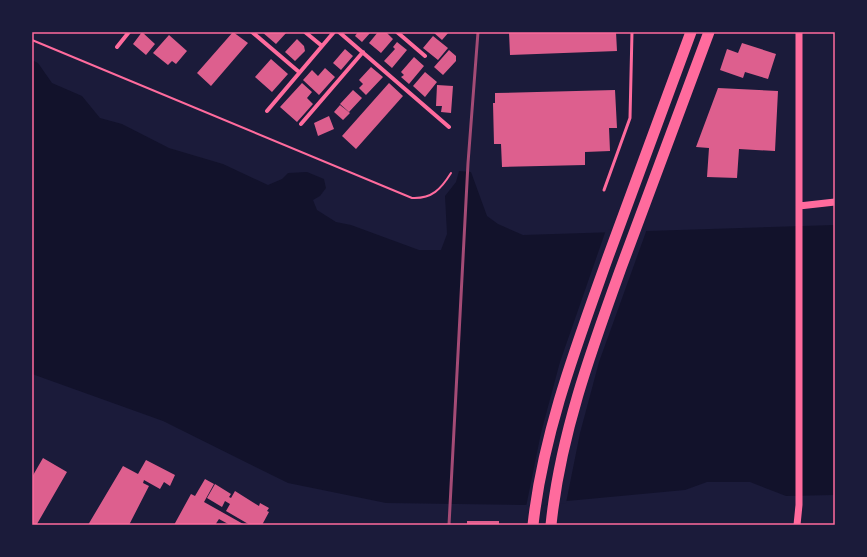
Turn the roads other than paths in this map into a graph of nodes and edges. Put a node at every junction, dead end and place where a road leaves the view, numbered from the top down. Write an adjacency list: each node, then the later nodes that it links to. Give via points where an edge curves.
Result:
1 (129, 32): 12 (street)
2 (252, 32): 15 (street)
3 (304, 32): 11 (street)
4 (334, 32): 11 (street)
5 (339, 32): 13 (street)
6 (397, 32): 14 (street)
7 (632, 32): 19 (lane, via 630,118)
8 (691, 32): 22 (highway, via 581,333 557,407)
9 (709, 32): 23 (highway, via 596,337 574,410)
10 (799, 32): 21 (street)
11 (322, 46): 15 (street)
12 (117, 47)
13 (363, 52): 17 (street); 18 (street)
14 (425, 56)
15 (299, 72): 16 (street)
16 (267, 111)
17 (301, 124)
18 (449, 127)
19 (604, 190)
20 (835, 202): 21 (street)
21 (799, 206): 24 (street)
22 (534, 521)
23 (551, 522)
24 (797, 525)

